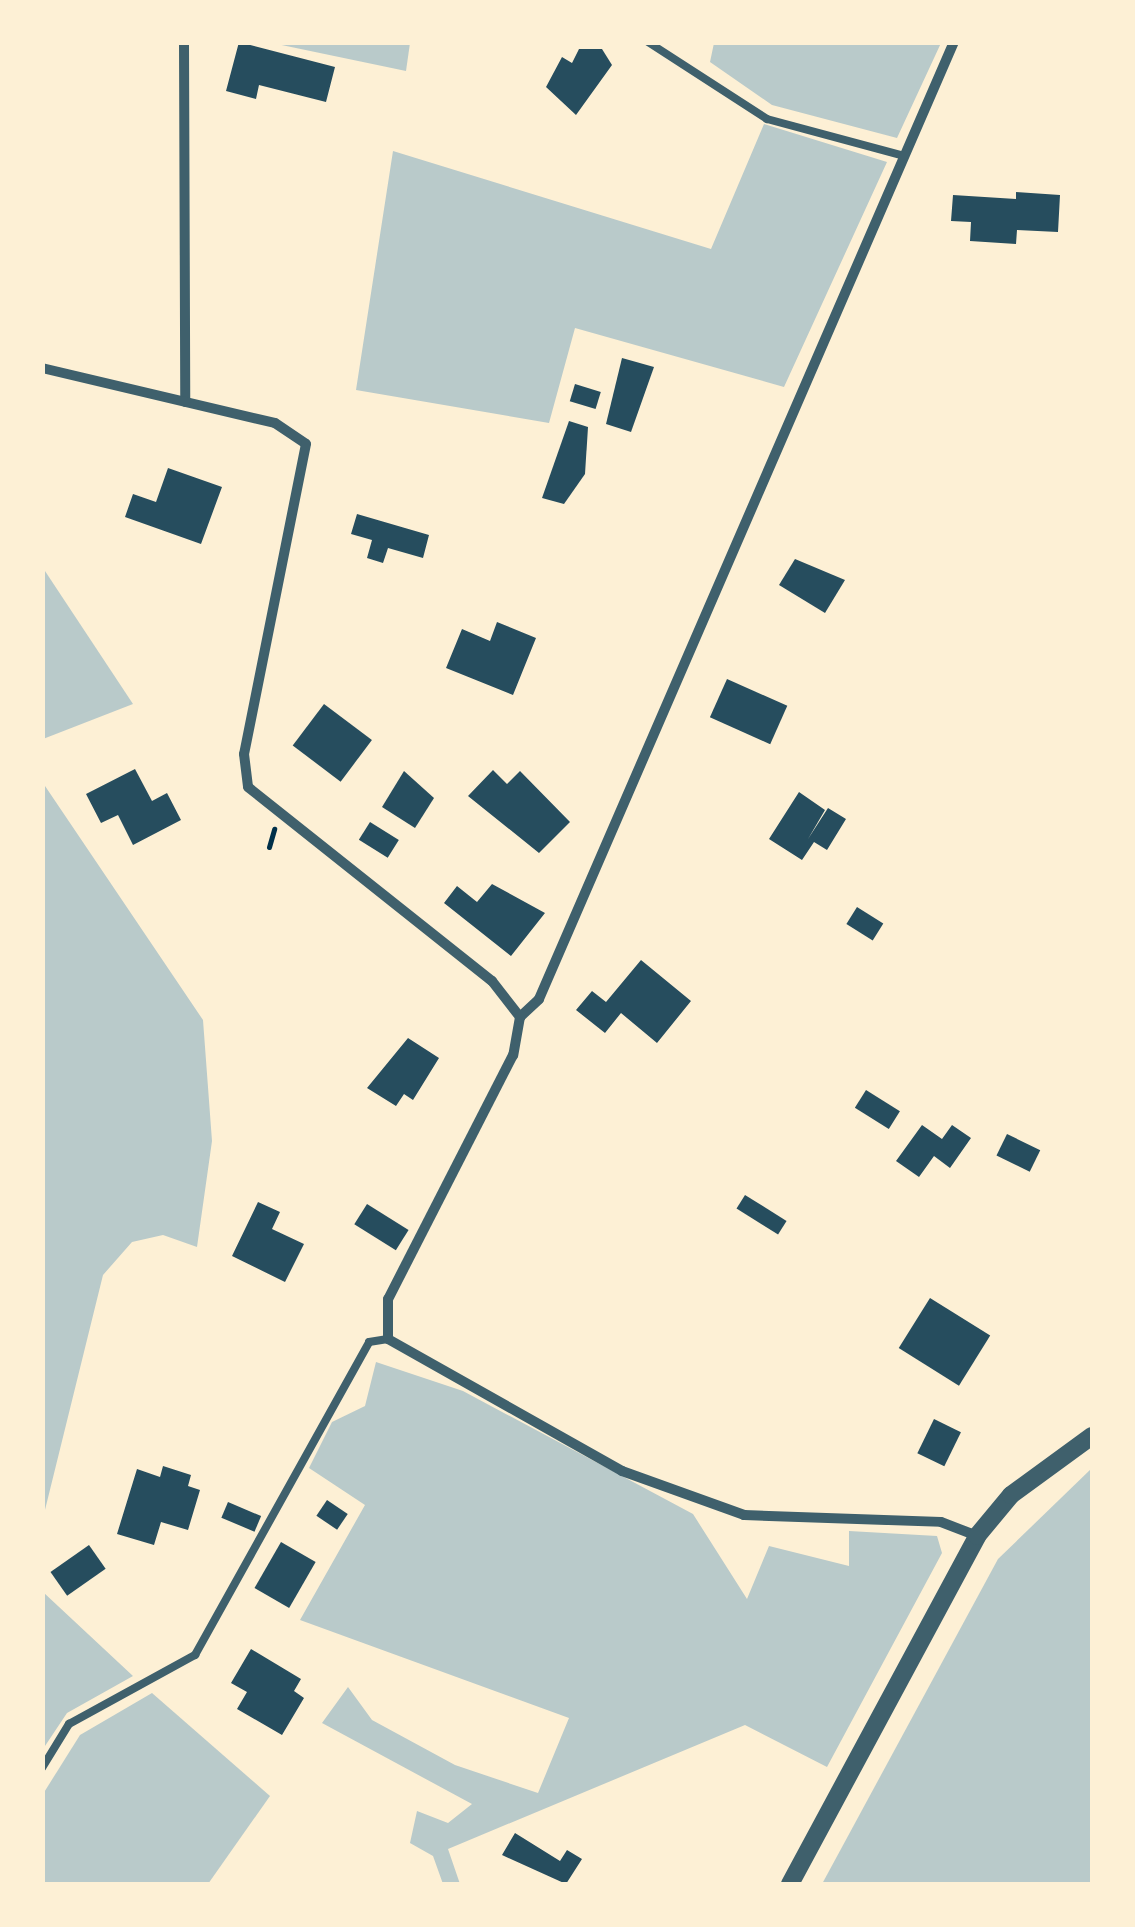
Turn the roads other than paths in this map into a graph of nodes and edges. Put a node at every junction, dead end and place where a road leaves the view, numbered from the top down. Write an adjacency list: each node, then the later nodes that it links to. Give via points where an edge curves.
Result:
1 (184, 42): 6 (street)
2 (648, 42): 4 (lane, via 767,119)
3 (954, 42): 4 (street)
4 (900, 155): 7 (street, via 540,998)
5 (42, 368): 6 (street)
6 (185, 402): 7 (street, via 275,423 306,444 244,754 248,786 492,982)
7 (520, 1017): 8 (street, via 513,1056 388,1300)
8 (388, 1339): 10 (street, via 622,1471 744,1515 895,1518); 11 (lane, via 369,1342 195,1655 68,1724)
9 (1092, 1436): 10 (street, via 1011,1495)
10 (977, 1536): 12 (street)
11 (42, 1768)
12 (790, 1884)

